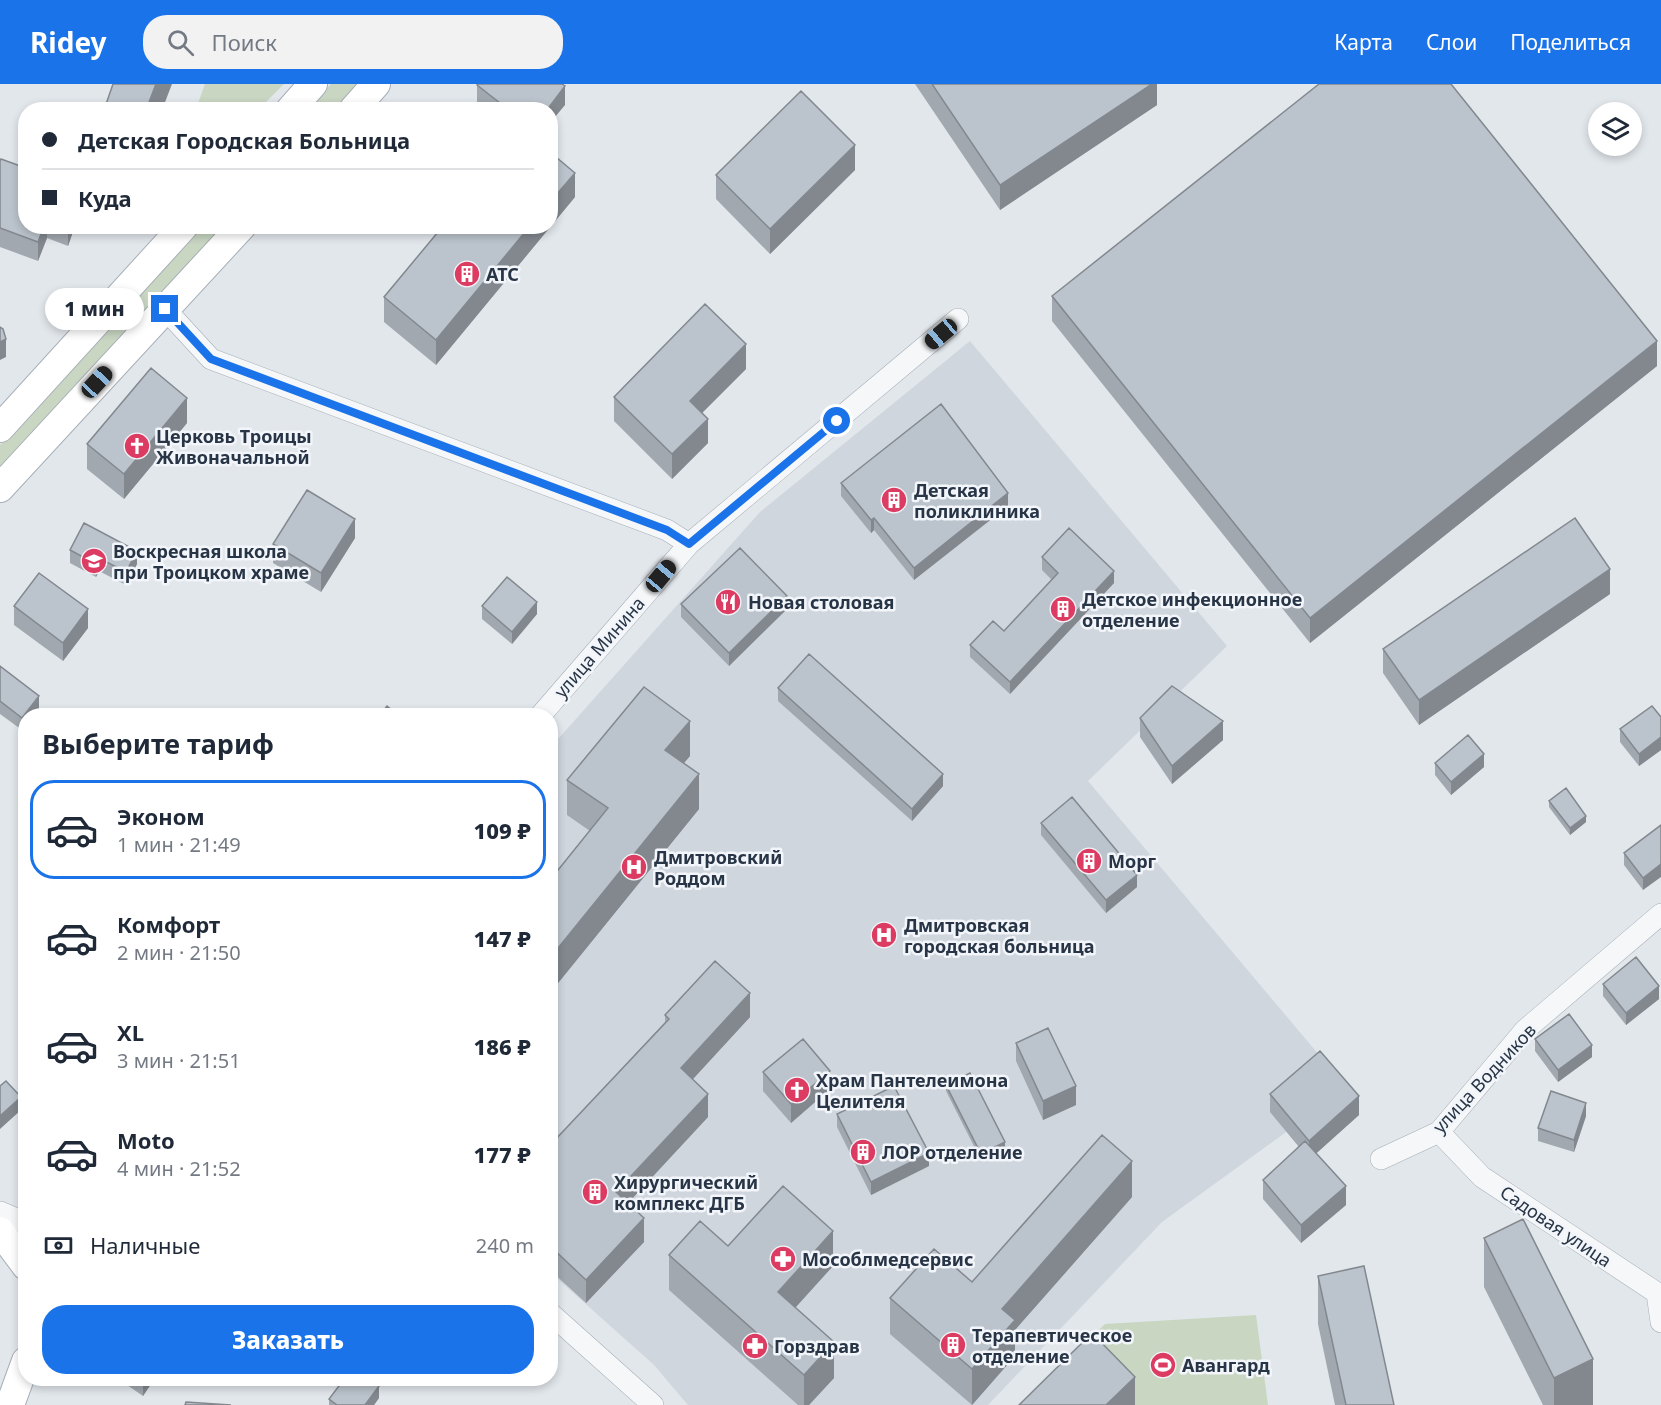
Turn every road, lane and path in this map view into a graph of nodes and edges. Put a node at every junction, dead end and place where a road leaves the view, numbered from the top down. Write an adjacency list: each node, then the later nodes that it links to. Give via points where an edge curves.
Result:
1 (313, 84): 3 (main road)
2 (376, 84): 4 (main road)
3 (297, 102)
4 (360, 102)
5 (177, 234): 9 (main road)
6 (235, 234): 7 (main road)
7 (165, 309): 10 (main road); 11 (street, via 211,359 667,530)
8 (958, 319): 11 (street, улица Минина)
9 (0, 428)
10 (0, 488)
11 (689, 544): 12 (street, улица Минина)
12 (547, 708)
13 (1661, 914): 14 (street, улица Водников, via 1525,1030)
14 (1439, 1132): 15 (street, улица Водников); 21 (street, Садовая улица, via 1482,1177 1657,1293)
15 (1382, 1159)
16 (0, 1212): 17 (street)
17 (18, 1220)
18 (0, 1231): 19 (main road)
19 (18, 1255)
20 (558, 1320): 24 (street)
21 (1661, 1322)
22 (18, 1383): 23 (main road)
23 (10, 1405)
24 (653, 1405)

